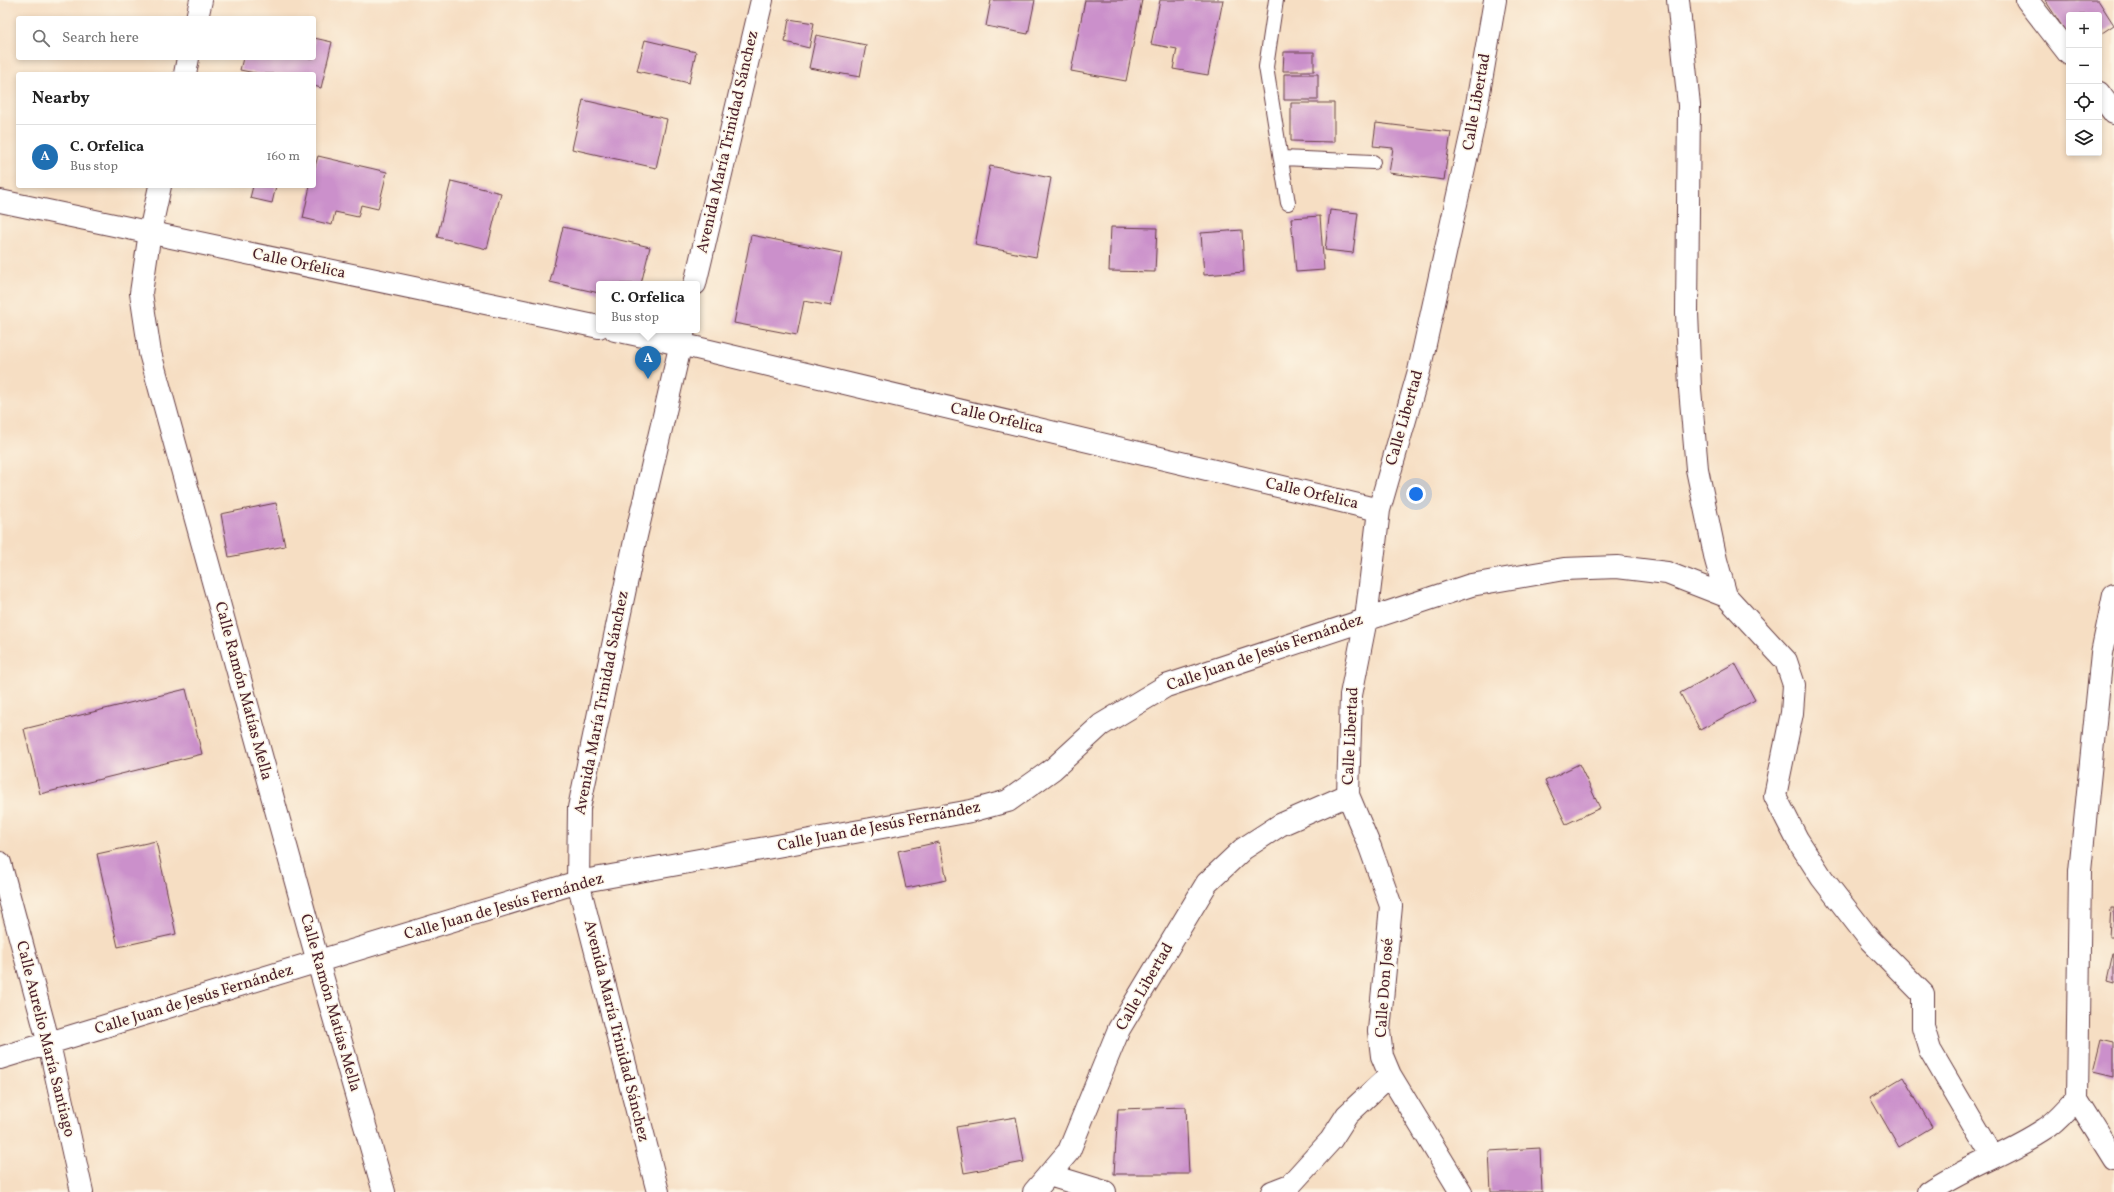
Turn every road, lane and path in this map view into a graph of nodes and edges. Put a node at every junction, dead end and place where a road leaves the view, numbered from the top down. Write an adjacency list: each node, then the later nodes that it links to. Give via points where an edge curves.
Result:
1 (201, 0): 7 (street)
2 (762, 0): 19 (street, Avenida María Trinidad Sánchez)
3 (1276, 0): 13 (lane, via 1266,67)
4 (1495, 0): 23 (street, Calle Libertad, via 1473,127 1422,356)
5 (1678, 0): 25 (street, via 1689,105 1687,312 1690,389 1698,470)
6 (2027, 0): 8 (street)
7 (197, 16)
8 (2066, 50)
9 (188, 60): 10 (street)
10 (185, 72)
11 (2102, 97): 12 (street)
12 (2114, 113)
13 (1282, 158): 14 (lane); 17 (lane)
14 (1373, 162)
15 (160, 188): 18 (street, Calle Ramón Matías Mella)
16 (0, 200): 18 (street, Calle Orfelica)
17 (1288, 203)
18 (150, 232): 20 (street, Calle Orfelica); 30 (street, Calle Ramón Matías Mella, via 141,293 150,353)
19 (695, 281)
20 (596, 326)
21 (644, 333): 22 (street, Calle Orfelica)
22 (682, 337): 23 (street, Calle Orfelica); 29 (street, Avenida María Trinidad Sánchez, via 590,748 579,808)
23 (1379, 510): 26 (street, Calle Libertad)
24 (2114, 595): 34 (street, via 2102,653 2080,871)
25 (1726, 596): 26 (street, Calle Juan de Jesús Fernández, via 1667,573 1618,567 1564,569 1471,585); 35 (street, via 1786,660 1794,685 1792,713 1775,796 1797,839 1827,884 1870,940 1923,994 1923,1027 1930,1050)
26 (1366, 619): 27 (street, Calle Libertad, via 1350,695); 29 (street, Calle Juan de Jesús Fernández, via 1166,686 1101,725 1053,769 1008,802 971,811)
27 (1348, 795): 33 (street, Calle Don José, via 1391,906 1379,1031 1382,1056); 37 (street, Calle Libertad, via 1280,825 1243,849 1206,883 1120,1029 1069,1151)
28 (0, 863): 31 (street, Calle Aurelio María Santiago)
29 (578, 882): 30 (street, Calle Juan de Jesús Fernández); 40 (street, Avenida María Trinidad Sánchez)
30 (318, 962): 31 (street, Calle Juan de Jesús Fernández); 39 (street, Calle Ramón Matías Mella)
31 (49, 1044): 32 (street, Calle Juan de Jesús Fernández); 38 (street, Calle Aurelio María Santiago)
32 (0, 1058)
33 (1390, 1074): 43 (street, via 1347,1115 1331,1140 1290,1184); 44 (street, Calle Don José)
34 (2077, 1099): 35 (street, via 2047,1128 2019,1145); 36 (street)
35 (1992, 1156): 45 (street, via 1952,1176)
36 (2114, 1158)
37 (1049, 1175): 41 (street, Calle Libertad); 42 (street)
38 (82, 1192)
39 (384, 1192)
40 (658, 1192)
41 (1034, 1192)
42 (1105, 1192)
43 (1272, 1192)
44 (1461, 1192)
45 (1929, 1192)

